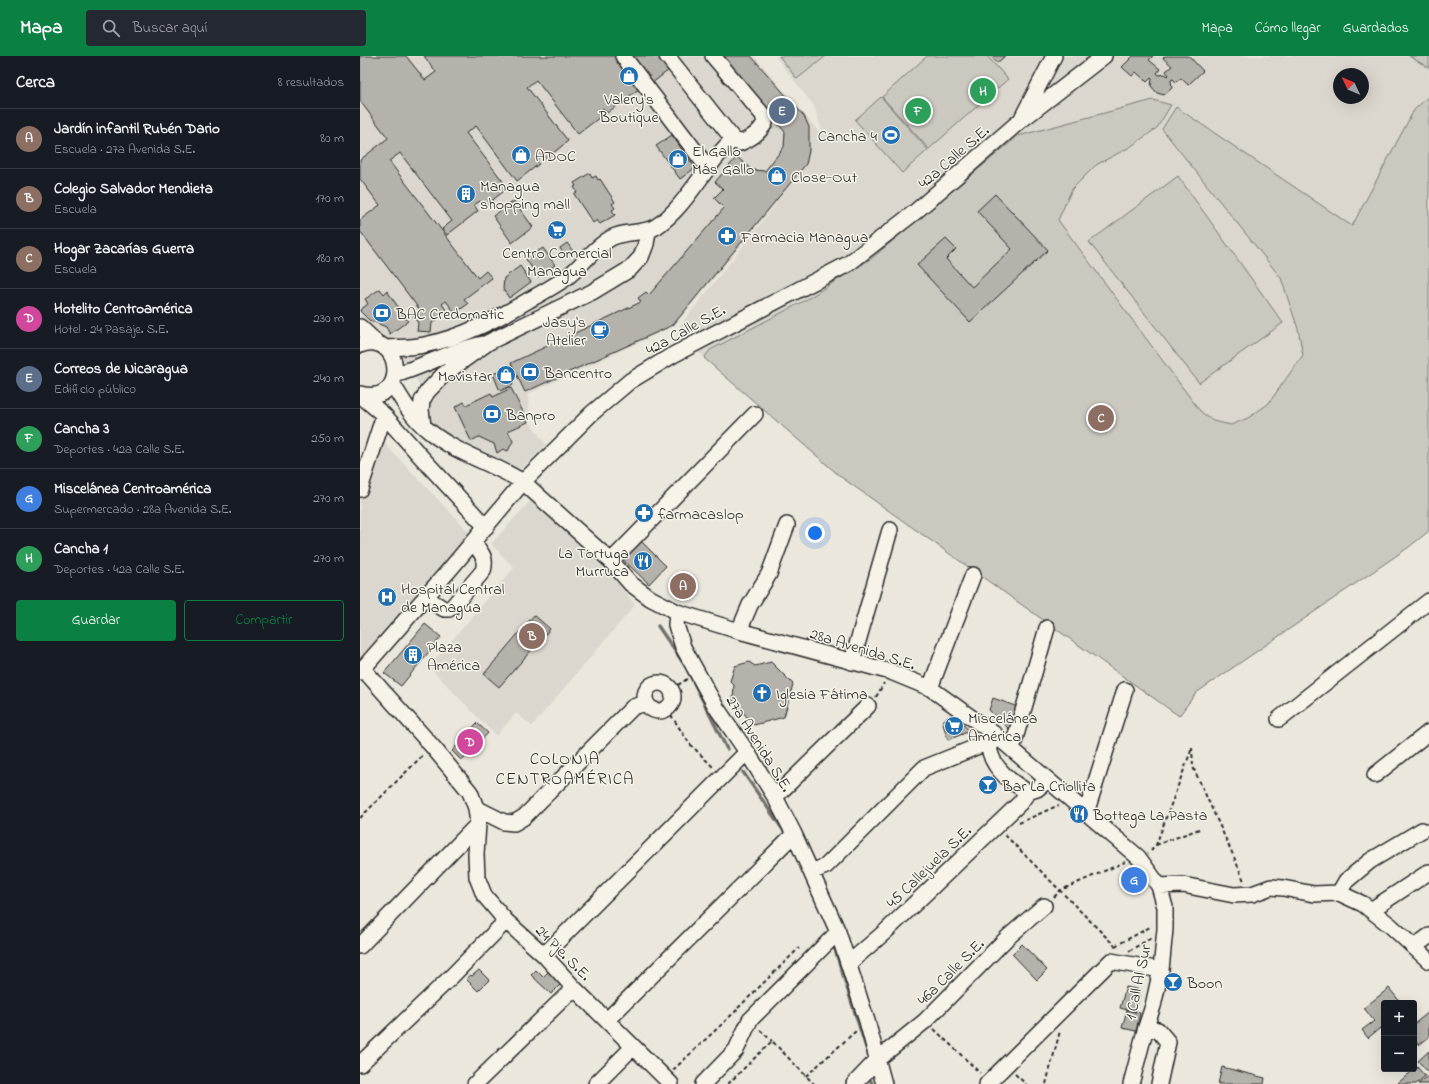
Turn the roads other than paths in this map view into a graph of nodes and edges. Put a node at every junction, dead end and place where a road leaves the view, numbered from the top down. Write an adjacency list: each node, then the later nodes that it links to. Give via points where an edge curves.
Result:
1 (623, 56): 8 (street)
2 (667, 56): 7 (street)
3 (713, 56): 7 (street, via 763,115 765,123 749,140 740,143)
4 (1054, 56): 6 (street, 42a Calle S.E.)
5 (1104, 56): 6 (street)
6 (1021, 120): 19 (street, 42a Calle S.E., via 915,212 848,264 679,351 630,382 591,414)
7 (733, 139): 8 (street)
8 (708, 168): 9 (street, via 684,199 657,226)
9 (648, 231): 11 (street, via 641,257 630,268 592,292); 13 (street, via 629,232 610,238 566,277 501,316 437,342 416,346)
10 (360, 327): 13 (street)
11 (489, 342): 14 (street, via 455,351); 18 (street, via 444,374 427,392 422,401)
12 (360, 345): 13 (street, via 370,343)
13 (381, 346): 14 (street, via 392,355 396,365)
14 (394, 379): 15 (street, via 386,390 377,395); 18 (street, via 403,401)
15 (360, 394): 17 (street)
16 (755, 414): 25 (street)
17 (384, 415): 20 (street); 22 (street)
18 (423, 426): 19 (street, via 460,451)
19 (523, 482): 22 (street, 42a Calle S.E.); 25 (street)
20 (360, 488)
21 (787, 525): 31 (street, via 769,574 750,605)
22 (486, 527): 24 (street, 42a Calle S.E.)
23 (890, 530): 32 (street)
24 (473, 542): 27 (street, 42a Calle S.E.); 27 (street, via 484,557 483,571 453,606 449,610 444,609)
25 (611, 561): 29 (street, via 631,584 650,598)
26 (973, 575): 34 (street)
27 (425, 597): 33 (street, 42a Calle S.E.)
28 (1429, 601): 38 (street)
29 (677, 612): 31 (street, 28a Avenida S.E.); 42 (street, 27a Avenida S.E., via 676,625 690,660 716,707)
30 (1047, 628): 41 (street)
31 (739, 631): 32 (street, 28a Avenida S.E.)
32 (852, 662): 34 (street, 28a Avenida S.E., via 891,672)
33 (361, 670): 47 (street, 24 Pje. S.E., via 432,746 470,792)
34 (930, 688): 40 (street, 28a Avenida S.E.)
35 (1125, 690): 48 (street)
36 (646, 703): 36 (street, via 645,692 652,684 663,682 672,689 674,700 667,709 655,711); 47 (street, via 633,707 524,817 514,823 504,822)
37 (868, 706): 46 (street)
38 (1279, 719)
39 (1429, 732): 43 (street)
40 (992, 737): 41 (street, 28a Avenida S.E.); 45 (street, via 990,751 999,770 1014,784); 52 (street, via 924,768 826,866)
41 (1012, 749): 44 (street, 28a Avenida S.E.)
42 (747, 752): 46 (street, 27a Avenida S.E.); 63 (street)
43 (1375, 775)
44 (1048, 780): 45 (street); 48 (street, 28a Avenida S.E.)
45 (1028, 792): 65 (street, 45 Callejuela S.E., via 1003,831)
46 (775, 797): 51 (street, 27a Avenida S.E.)
47 (476, 808): 49 (street, 24 Pje. S.E.)
48 (1086, 813): 54 (street, 28a Avenida S.E., via 1142,852)
49 (478, 824): 58 (street, 24 Pje. S.E., via 477,877 484,895); 61 (street)
50 (1422, 830): 55 (street, via 1370,861 1346,881)
51 (793, 835): 52 (street, 27a Avenida S.E.); 68 (street)
52 (811, 872): 59 (street, 27a Avenida S.E.)
53 (1429, 872): 57 (street)
54 (1159, 886): 55 (street, via 1183,885 1234,896 1272,887 1314,894); 66 (street, 1 Call Al Sur, via 1165,907)
55 (1339, 893): 57 (street)
56 (1044, 906): 72 (street, 46a Calle S.E., via 1007,938 925,1021)
57 (1371, 910): 62 (street)
58 (506, 921): 63 (street, 24 Pje. S.E.); 71 (street)
59 (836, 934): 65 (street, 27a Avenida S.E.); 77 (street, via 750,1020 736,1050)
60 (1429, 936): 62 (street)
61 (360, 946)
62 (1414, 947): 64 (street)
63 (544, 955): 67 (street, 24 Pje. S.E.)
64 (1429, 961)
65 (849, 963): 72 (street, 27a Avenida S.E.)
66 (1161, 970): 69 (street, 1 Call Al Sur); 74 (street, via 1111,961)
67 (574, 988): 68 (street, 24 Pje. S.E.); 75 (street)
68 (607, 1020): 70 (street, 24 Pje. S.E.)
69 (1146, 1027): 80 (street, 1 Call Al Sur); 81 (street, via 1158,1030 1168,1042)
70 (633, 1047): 73 (street, 24 Pje. S.E.); 76 (street)
71 (360, 1064)
72 (873, 1064): 78 (street, 46a Calle S.E.); 79 (street, 27a Avenida S.E.)
73 (671, 1078)
74 (988, 1083)
75 (475, 1084)
76 (596, 1084)
77 (703, 1084)
78 (854, 1084)
79 (884, 1084)
80 (1131, 1084)
81 (1159, 1084)

